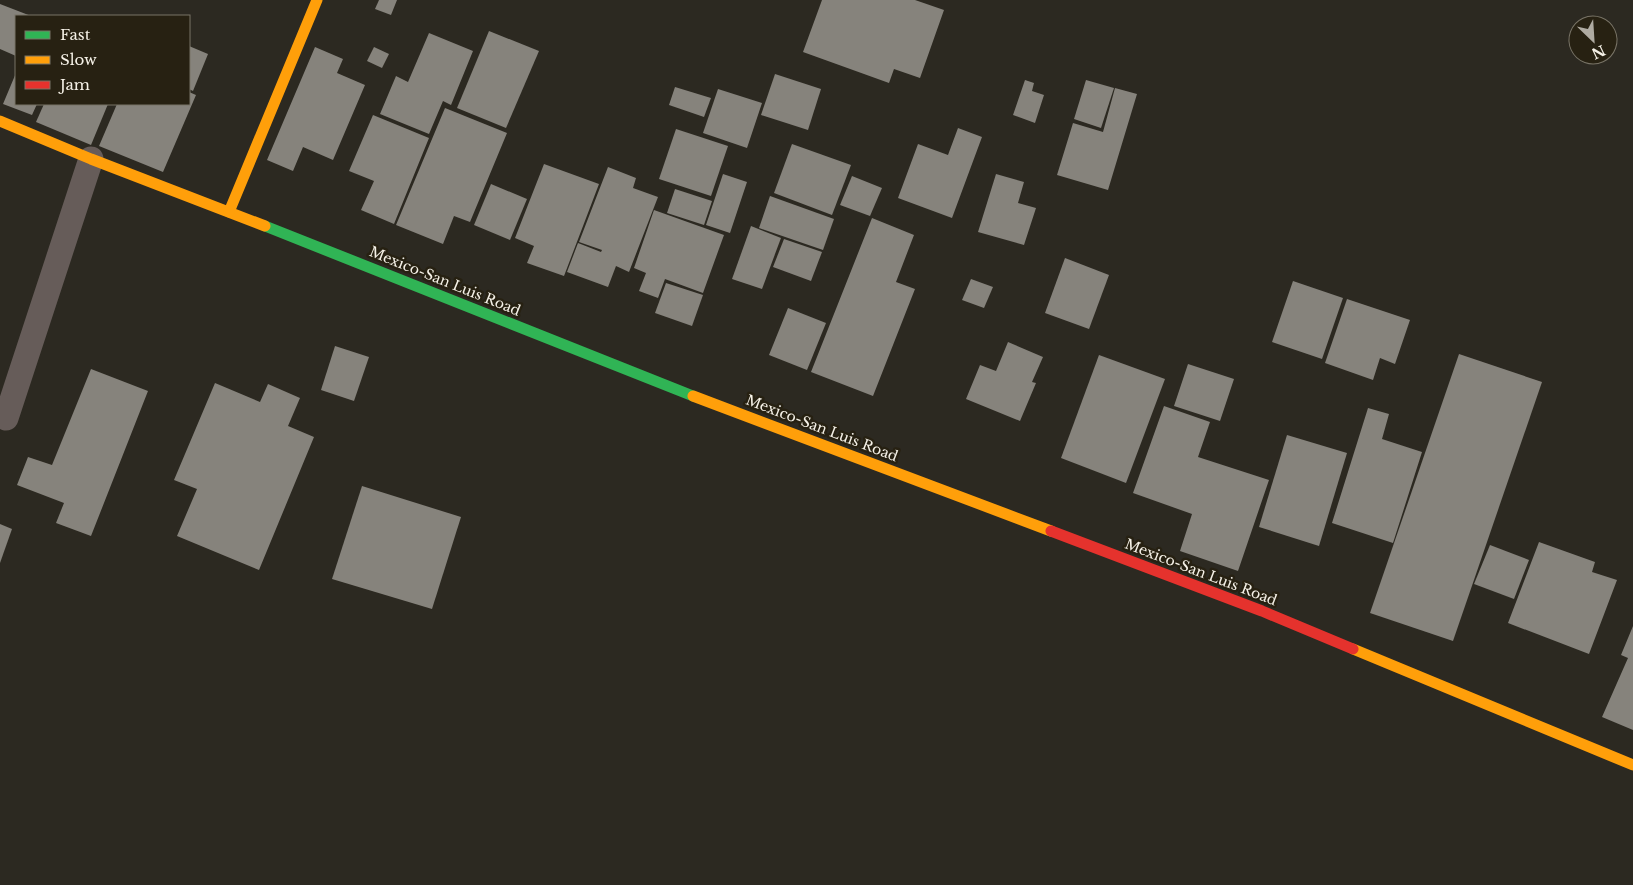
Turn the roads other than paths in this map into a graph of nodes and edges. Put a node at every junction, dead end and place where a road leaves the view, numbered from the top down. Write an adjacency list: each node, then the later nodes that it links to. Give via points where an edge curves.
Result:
1 (317, 0): 4 (main road)
2 (0, 121): 3 (main road, Mexico-San Luis Road)
3 (92, 159): 4 (main road, Mexico-San Luis Road); 5 (lane)
4 (229, 212): 6 (main road, Mexico-San Luis Road, via 698,398 1262,611)
5 (6, 418)
6 (1633, 765)

